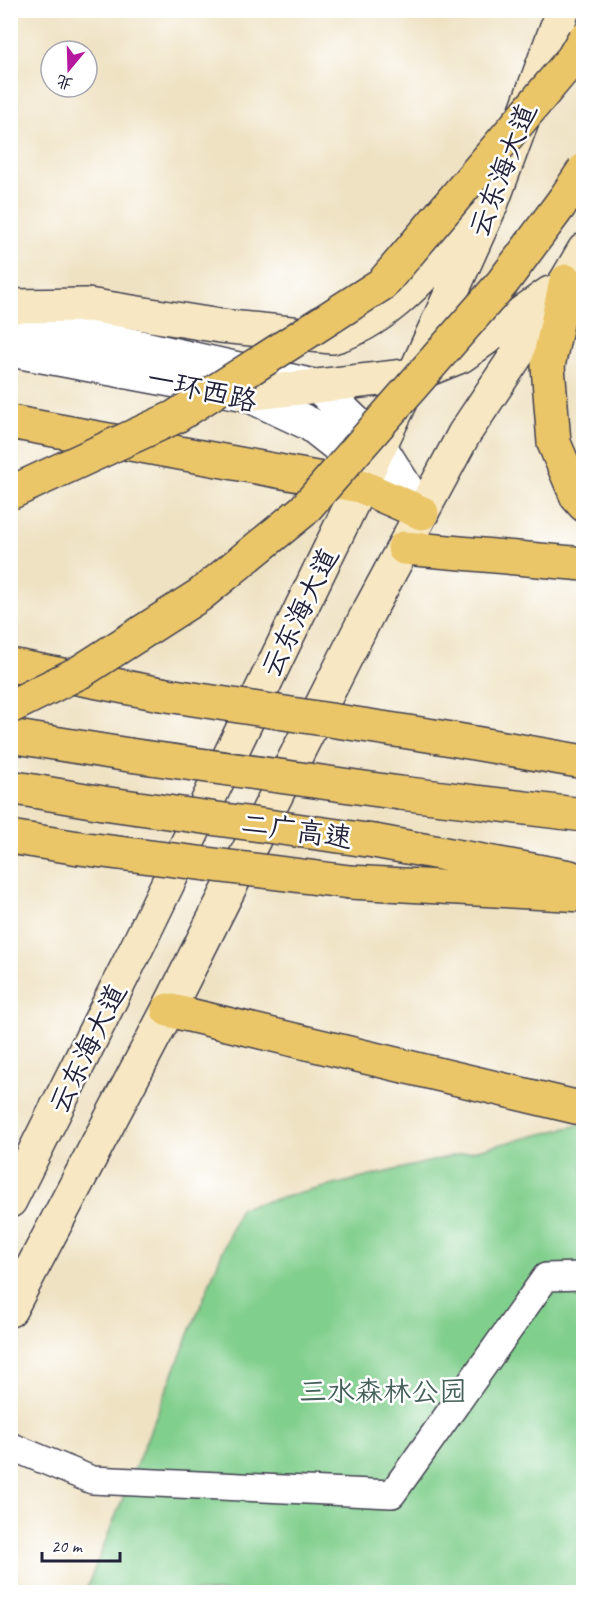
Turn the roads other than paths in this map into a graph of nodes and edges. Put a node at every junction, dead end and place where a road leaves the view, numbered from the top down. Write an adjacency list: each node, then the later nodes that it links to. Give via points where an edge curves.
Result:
1 (573, 24): 3 (main road, 云东海大道); 15 (highway, bridge, via 573,58 382,284 175,417)
2 (584, 170): 21 (highway, bridge, via 504,282 303,511 200,595 80,672)
3 (491, 205): 6 (main road, via 394,304 368,322 332,337 220,326 88,305); 9 (main road, 云东海大道)
4 (584, 250): 5 (main road, 云东海大道)
5 (566, 281): 9 (main road, via 462,356); 16 (highway, via 548,377 554,443 577,497); 17 (main road, 云东海大道, via 464,434)
6 (10, 306)
7 (10, 318): 10 (street)
8 (10, 350): 11 (street, 一环西路)
9 (414, 375): 10 (main road); 13 (main road, 云东海大道)
10 (319, 387): 11 (main road); 13 (street)
11 (246, 394): 14 (street, 一环西路, via 310,424 338,446)
12 (10, 422): 14 (highway)
13 (379, 445): 14 (main road, 云东海大道); 17 (street)
14 (360, 486): 17 (highway); 31 (main road, 云东海大道)
15 (10, 493)
16 (584, 504)
17 (422, 513): 18 (main road, 云东海大道)
18 (404, 548): 19 (highway); 29 (main road, 云东海大道)
19 (584, 564)
20 (10, 665): 23 (highway, bridge, via 161,694)
21 (10, 707)
22 (10, 736): 25 (highway, 二广高速, bridge)
23 (584, 762)
24 (10, 787): 27 (highway, 二广高速, bridge, via 374,841)
25 (584, 816)
26 (10, 837): 28 (highway, bridge, via 350,882)
27 (584, 879)
28 (584, 895)
29 (168, 1011): 30 (highway); 33 (main road, 云东海大道)
30 (584, 1109)
31 (10, 1202)
32 (584, 1276): 34 (street, via 546,1277 392,1494 92,1480)
33 (10, 1310)
34 (10, 1446)

